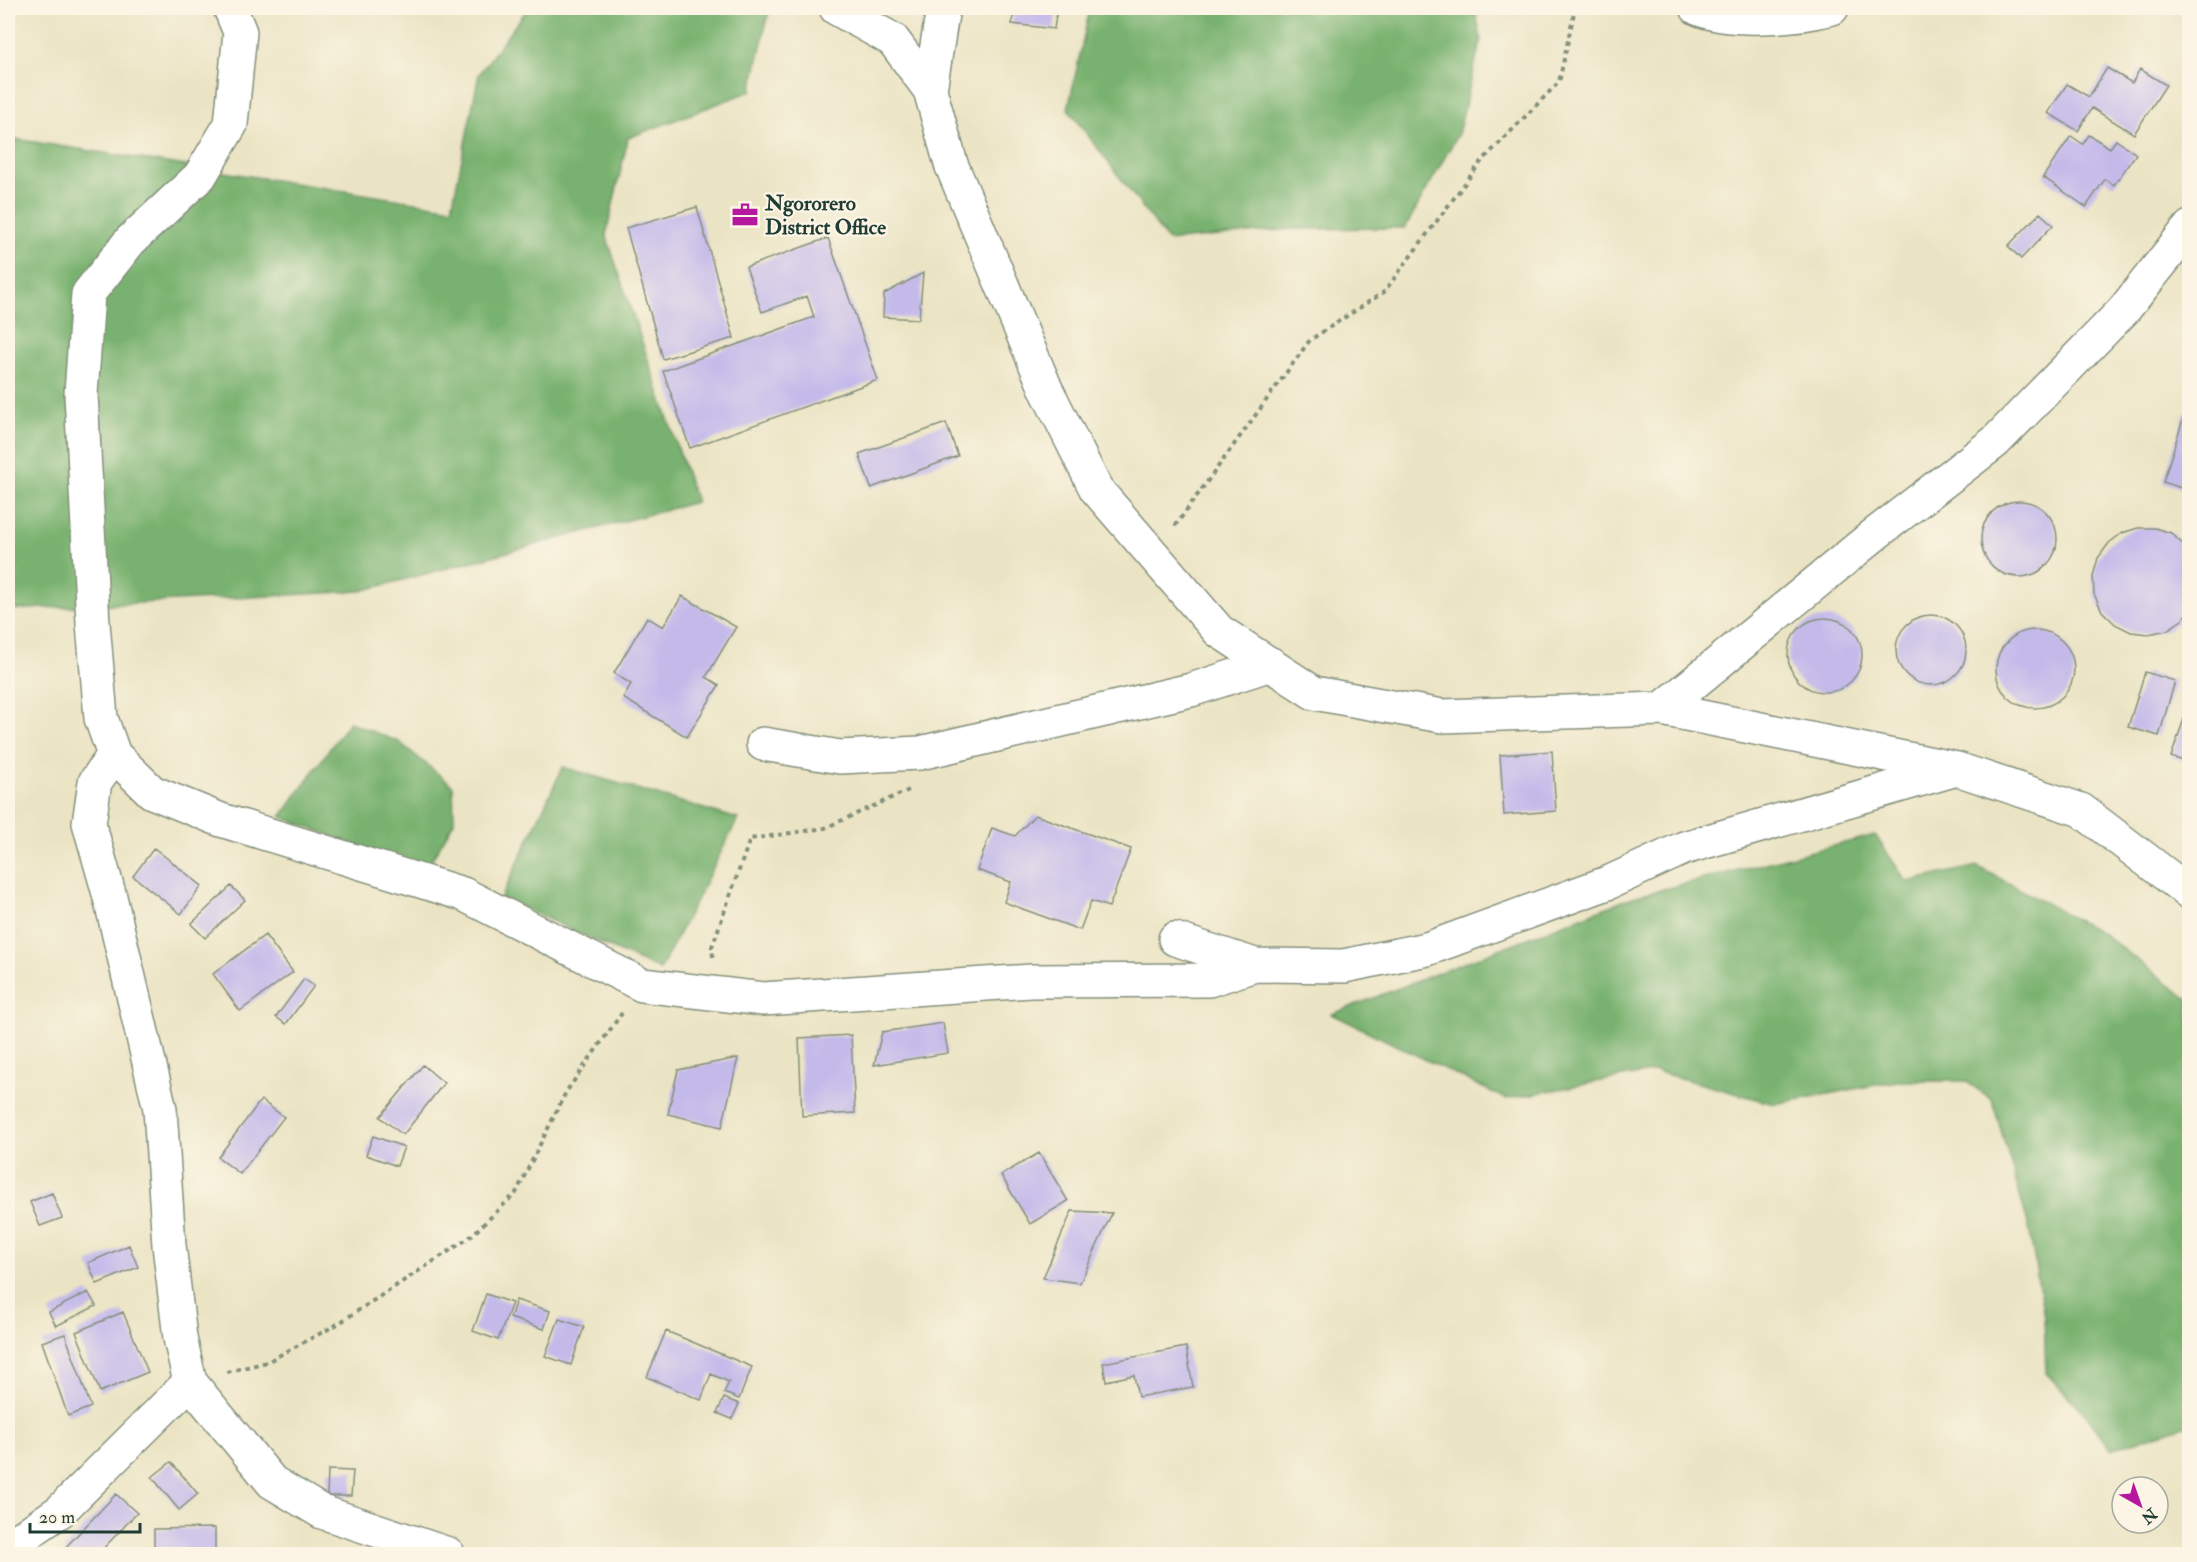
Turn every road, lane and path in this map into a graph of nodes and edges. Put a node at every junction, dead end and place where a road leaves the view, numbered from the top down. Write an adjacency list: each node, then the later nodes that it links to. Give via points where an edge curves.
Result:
1 (230, 8): 13 (street, via 240,32 231,124 201,176 130,241 87,294 81,394 92,612 101,718)
2 (836, 8): 7 (street, via 893,40)
3 (943, 8): 7 (street)
4 (1575, 8): 9 (path, via 1559,82 1480,163 1384,292 1310,340)
5 (1697, 8): 6 (street, via 1714,15 1802,16)
6 (1832, 8)
7 (930, 90): 9 (street, via 951,164 1046,389 1096,489)
8 (2190, 227): 11 (street, via 2123,311 1995,442 1874,535)
9 (1153, 556): 10 (street, via 1218,631)
10 (1270, 664): 11 (street, via 1314,693 1442,716); 12 (street, via 1191,690 920,753 840,757)
11 (1662, 709): 14 (street)
12 (763, 744)
13 (114, 755): 19 (street, via 153,792 221,820 463,894); 21 (street, via 95,782 89,823 160,1109 170,1245)
14 (1957, 769): 16 (street, via 2081,810); 18 (street, via 1684,848 1610,882 1427,949 1344,966)
15 (911, 790): 20 (path, via 825,828 750,839 712,947)
16 (2190, 893)
17 (1175, 939): 18 (street)
18 (1254, 965): 20 (street, via 1209,980 1020,982 763,999)
19 (642, 985): 20 (street); 21 (path, via 566,1092 516,1192 470,1238 336,1325 267,1362)
20 (717, 995)
21 (189, 1382): 22 (street, via 60,1511); 23 (street, via 272,1482 322,1512)
22 (8, 1547)
23 (448, 1554)

